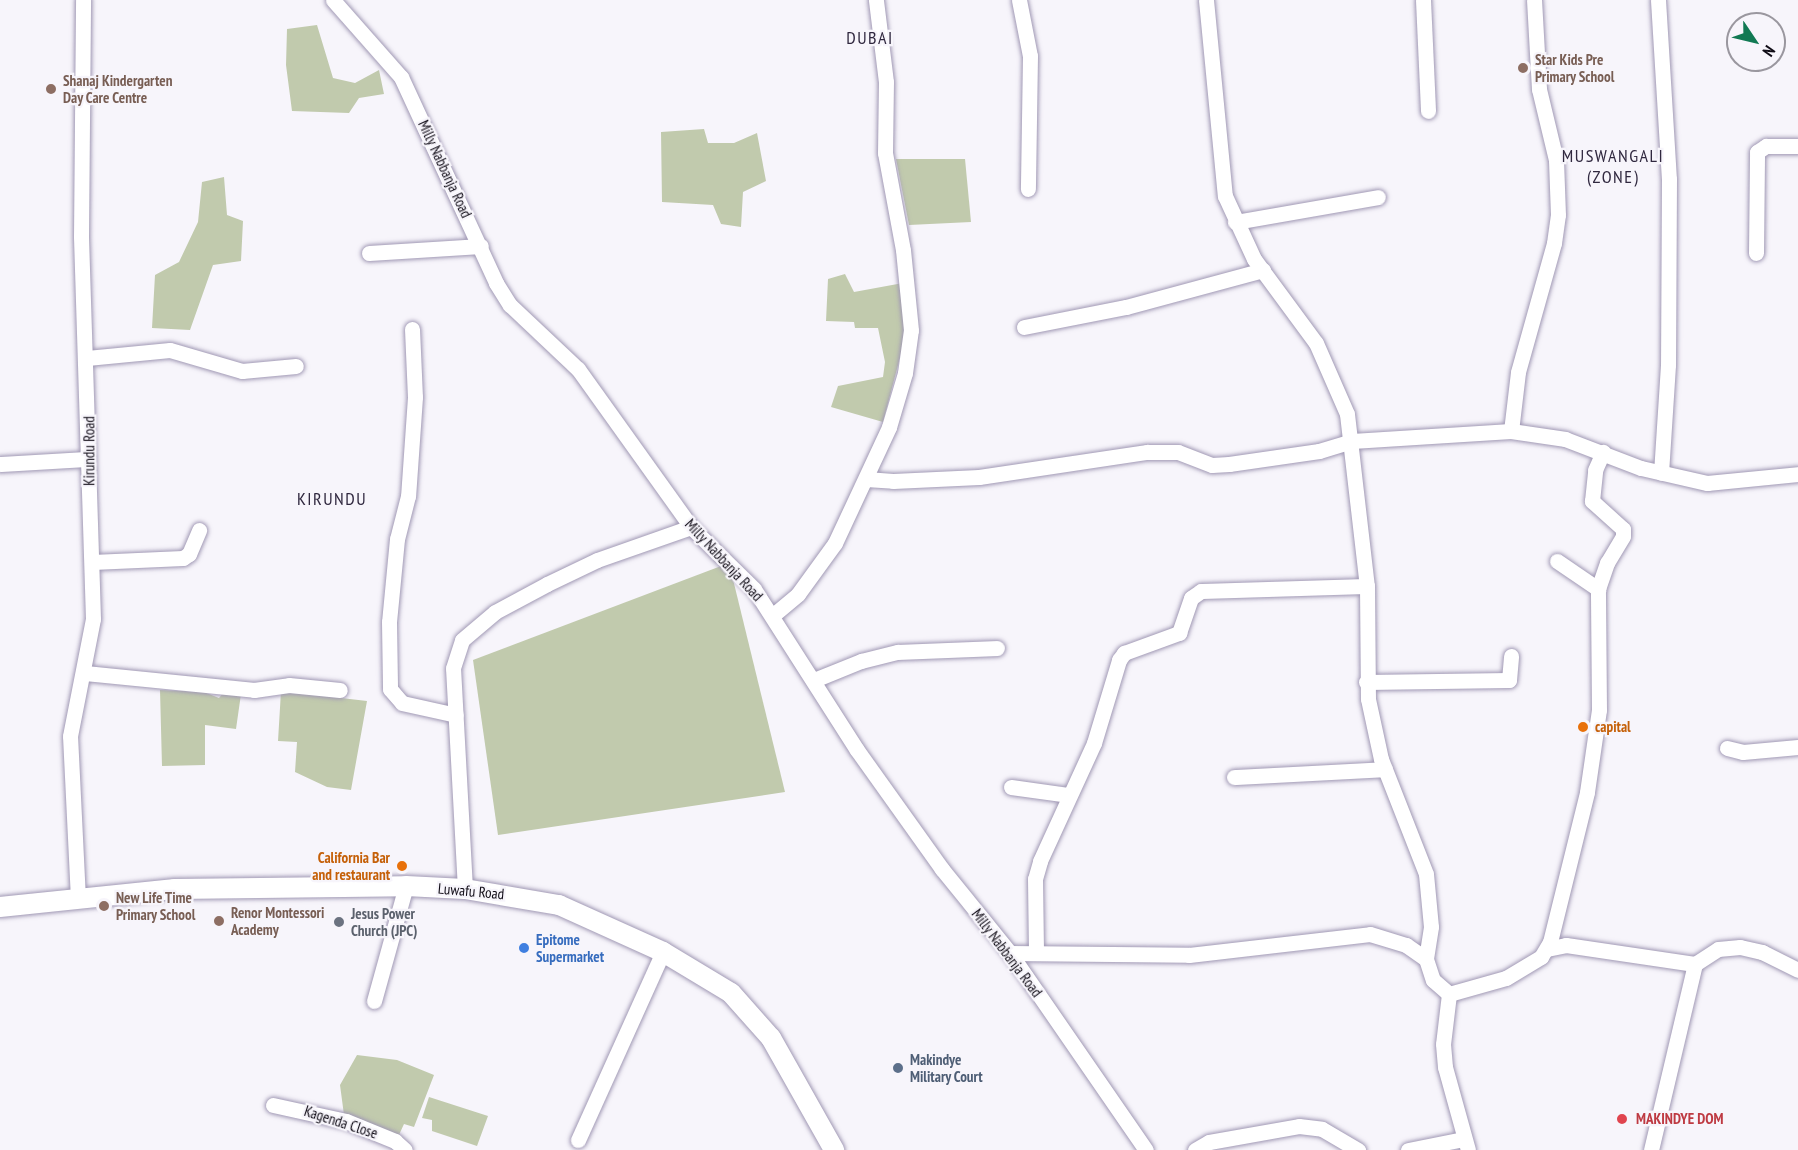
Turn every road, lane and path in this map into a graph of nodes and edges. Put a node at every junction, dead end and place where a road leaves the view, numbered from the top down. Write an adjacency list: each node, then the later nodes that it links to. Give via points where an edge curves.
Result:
1 (83, 0): 20 (street, Kirundu Road, via 81,236)
2 (333, 0): 14 (street, Milly Nabbanja Road, via 401,77)
3 (876, 0): 29 (street, via 886,82 885,153 903,250 911,330 905,373 889,427)
4 (1019, 0): 11 (street, via 1030,56)
5 (1206, 0): 13 (street, via 1222,172)
6 (1423, 0): 9 (street)
7 (1534, 0): 22 (street, via 1539,89 1556,160 1558,215 1554,243 1518,372)
8 (1658, 0): 27 (street, via 1670,179)
9 (1428, 111)
10 (1798, 146): 16 (street, via 1766,146 1757,152)
11 (1028, 189)
12 (1378, 197): 13 (street)
13 (1235, 222): 17 (street)
14 (481, 246): 15 (street); 30 (street, Milly Nabbanja Road, via 510,305 578,369)
15 (369, 253)
16 (1756, 253)
17 (1263, 270): 18 (street, via 1126,307); 23 (street, via 1316,343 1341,395)
18 (1024, 327)
19 (412, 329): 43 (street, via 415,397 408,496 397,539 389,622 390,689 402,704)
20 (87, 358): 21 (street, via 170,350 242,371); 25 (street, Kirundu Road)
21 (297, 366)
22 (1512, 431): 23 (street); 24 (street, via 1565,439)
23 (1352, 441): 29 (street, via 1319,451 1229,464 1212,465 1178,452 1147,452 979,477 893,481); 34 (street)
24 (1603, 452): 27 (street); 35 (street, via 1595,470 1592,501 1623,529 1623,536)
25 (87, 459): 26 (street); 33 (street, Kirundu Road)
26 (0, 464)
27 (1661, 473): 28 (street, via 1718,484 1755,476)
28 (1798, 474)
29 (866, 478): 36 (street, via 824,561 798,594)
30 (692, 527): 36 (street, Milly Nabbanja Road, via 754,589); 43 (street, via 597,560 471,628 455,657)
31 (199, 530): 33 (street, via 189,554 183,558)
32 (1557, 561): 35 (street)
33 (92, 562): 39 (street, Kirundu Road, via 93,619)
34 (1367, 586): 41 (street); 49 (street, via 1201,591 1191,598 1179,633 1133,648 1119,660 1094,743)
35 (1598, 589): 54 (street, via 1598,722 1587,792)
36 (772, 616): 40 (street, Milly Nabbanja Road)
37 (997, 648): 40 (street, via 898,652 861,661)
38 (1511, 656): 41 (street, via 1509,680)
39 (85, 673): 42 (street, via 254,690 289,685); 52 (street, Kirundu Road, via 70,736)
40 (814, 680): 57 (street, Milly Nabbanja Road, via 856,750)
41 (1366, 682): 46 (street)
42 (340, 690)
43 (456, 715): 51 (street)
44 (1798, 747): 45 (street, via 1743,752)
45 (1727, 748)
46 (1385, 769): 47 (street); 58 (street, via 1426,874 1431,927)
47 (1234, 777)
48 (1011, 787): 49 (street)
49 (1069, 795): 55 (street, via 1035,879)
50 (406, 886): 51 (street, Luwafu Road); 52 (street, Luwafu Road, via 175,889); 62 (street)
51 (465, 889): 56 (street, Luwafu Road, via 559,905)
52 (78, 899): 53 (street, Luwafu Road)
53 (0, 907)
54 (1547, 948): 59 (street, via 1566,945); 61 (street, via 1529,967 1506,978)
55 (1036, 951): 57 (street); 58 (street, via 1189,955 1370,934 1406,945)
56 (663, 952): 64 (street); 67 (street, Luwafu Road, via 731,993 771,1038)
57 (1010, 953): 68 (street, Milly Nabbanja Road)
58 (1426, 958): 61 (street, via 1432,980)
59 (1695, 964): 60 (street, via 1718,949 1740,947 1762,952); 72 (street)
60 (1798, 970)
61 (1449, 994): 65 (street, via 1444,1056)
62 (374, 1001)
63 (273, 1105): 66 (street, Kagenda Close, via 346,1120 395,1141)
64 (578, 1140)
65 (1466, 1145): 71 (street)
66 (405, 1150)
67 (834, 1150)
68 (1146, 1150)
69 (1195, 1150): 70 (street, via 1209,1142 1299,1126 1322,1129)
70 (1358, 1150)
71 (1408, 1150)
72 (1651, 1150)

